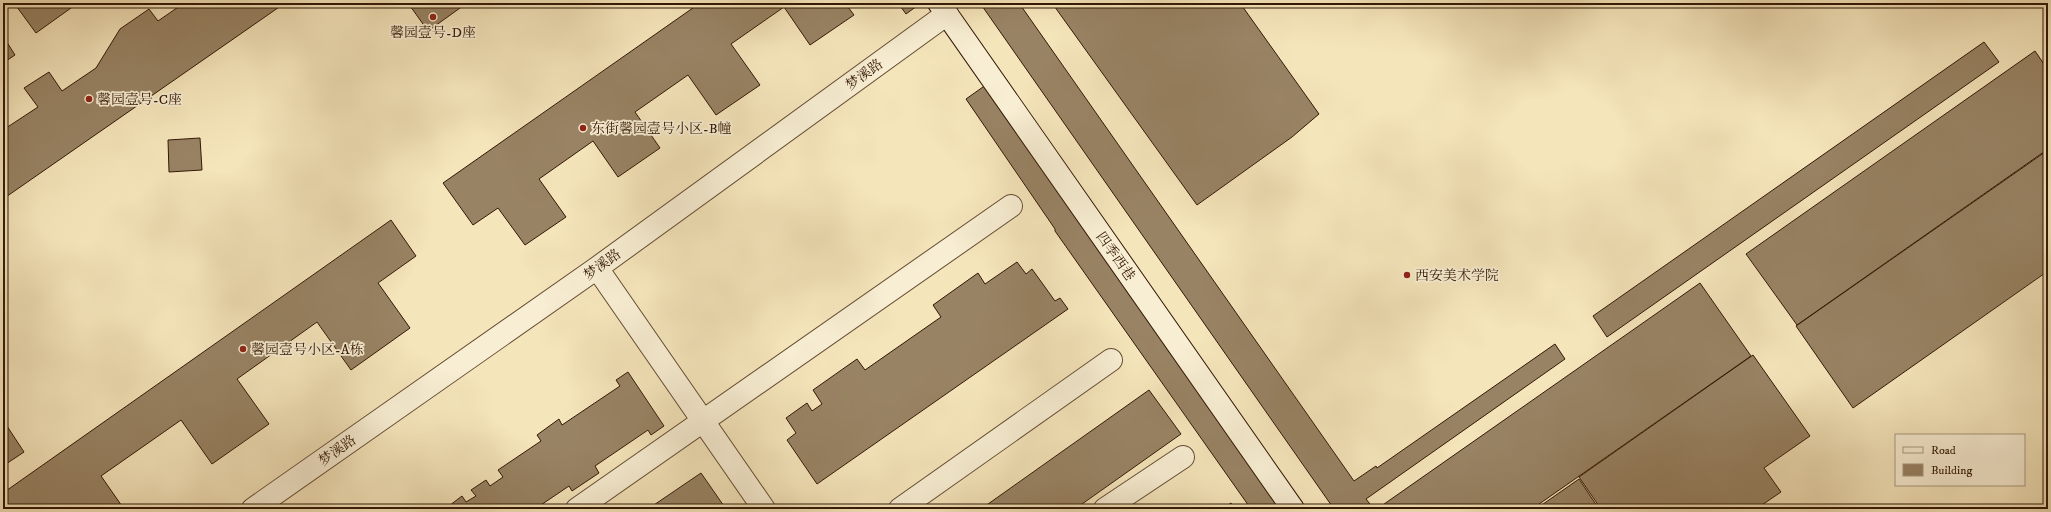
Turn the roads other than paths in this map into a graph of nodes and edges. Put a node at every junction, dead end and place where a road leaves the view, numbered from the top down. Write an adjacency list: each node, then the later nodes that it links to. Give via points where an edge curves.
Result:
1 (943, 9): 3 (street, 梦溪路); 12 (street, 四季西巷)
2 (1011, 206): 5 (street)
3 (597, 268): 5 (street, via 661,357); 7 (street, 梦溪路)
4 (1111, 360): 10 (street)
5 (702, 421): 8 (street); 9 (street)
6 (1183, 456): 11 (street)
7 (253, 509)
8 (577, 509)
9 (764, 509)
10 (900, 509)
11 (1105, 509)
12 (1293, 509)

